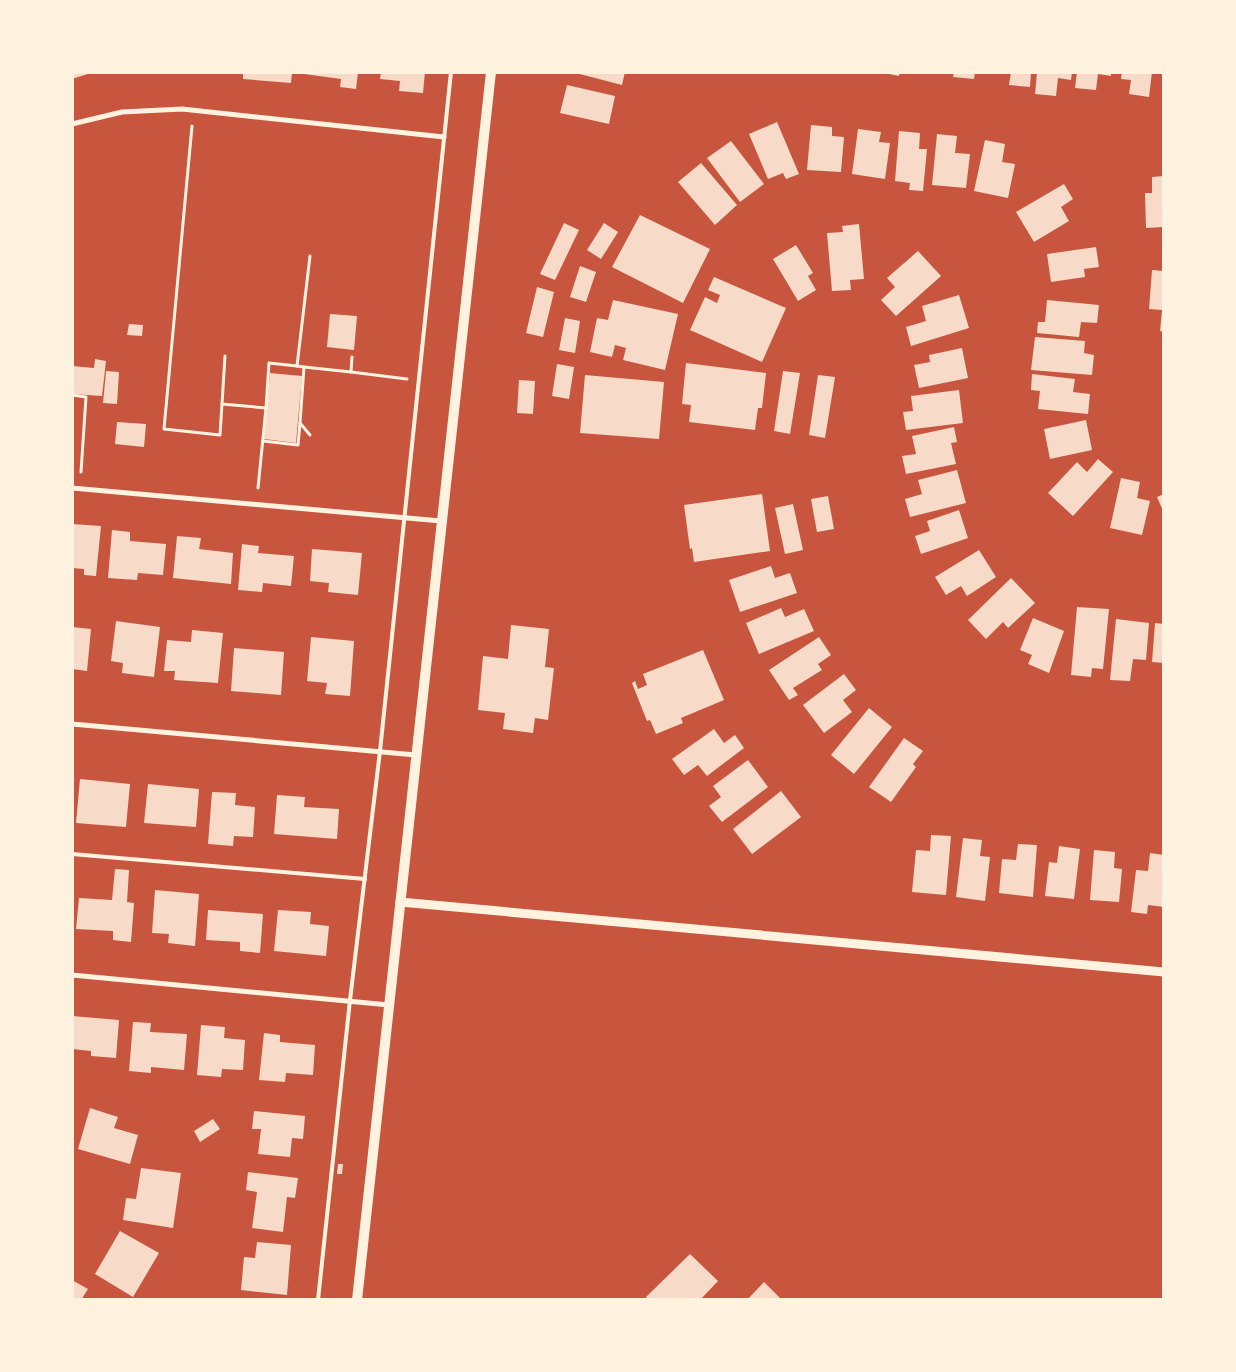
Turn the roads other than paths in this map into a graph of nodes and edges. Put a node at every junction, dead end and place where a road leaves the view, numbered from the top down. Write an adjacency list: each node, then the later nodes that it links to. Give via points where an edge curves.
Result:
1 (451, 72): 4 (lane)
2 (492, 72): 7 (main road)
3 (72, 124): 4 (street, via 122,112 182,109)
4 (444, 137): 6 (lane)
5 (72, 488): 6 (street)
6 (404, 517): 7 (street); 9 (lane)
7 (441, 521): 10 (main road)
8 (72, 724): 9 (street)
9 (380, 751): 10 (street); 12 (lane)
10 (416, 755): 13 (main road)
11 (72, 854): 12 (lane)
12 (365, 878): 16 (lane)
13 (400, 902): 14 (street); 17 (main road)
14 (1164, 972)
15 (72, 975): 16 (street)
16 (350, 1000): 17 (street); 18 (lane)
17 (389, 1005): 19 (main road)
18 (318, 1300)
19 (357, 1300)

